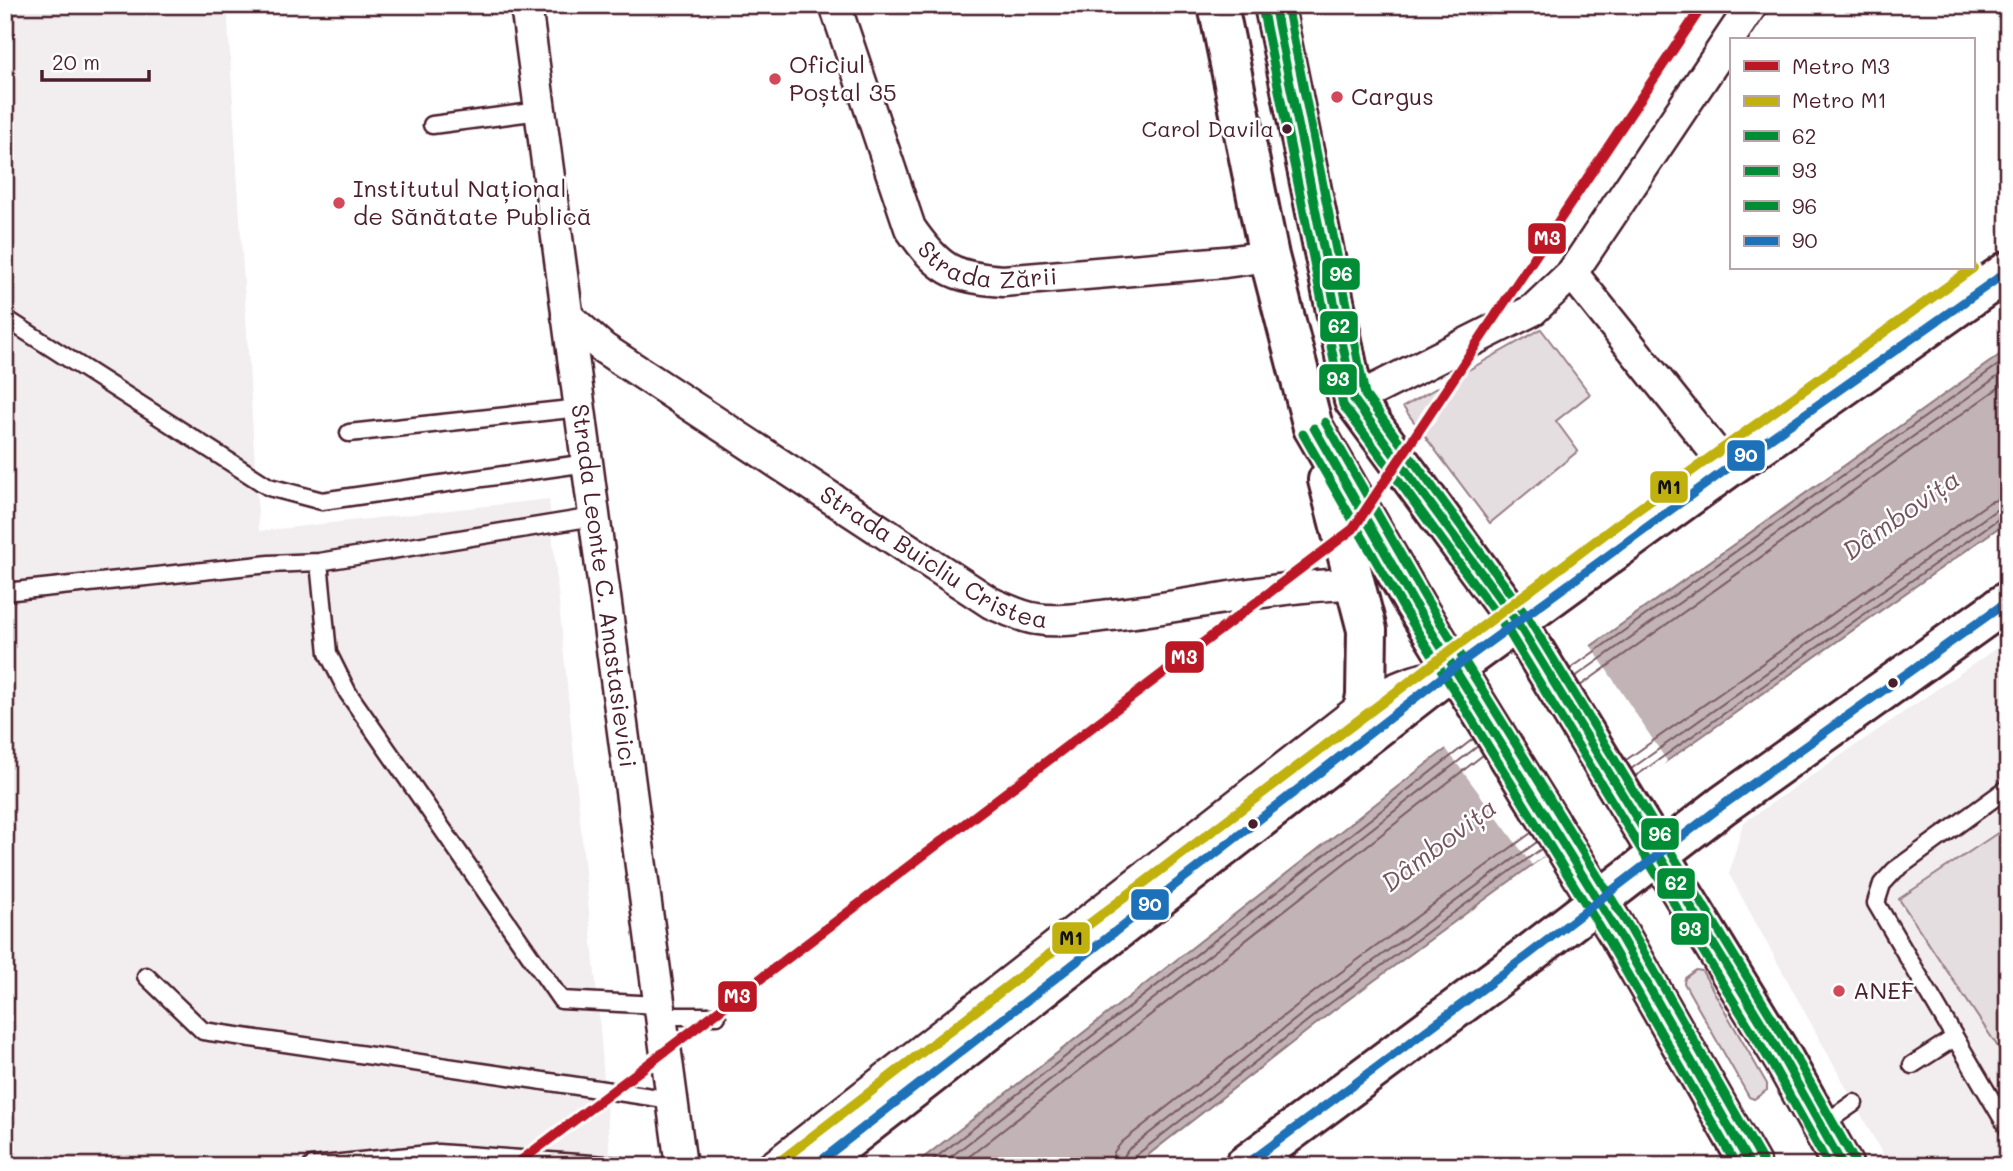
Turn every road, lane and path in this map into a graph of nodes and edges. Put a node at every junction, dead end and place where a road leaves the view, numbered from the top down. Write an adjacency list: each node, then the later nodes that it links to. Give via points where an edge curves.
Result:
1 (526, 5): 6 (street, Strada Leonte C. Anastasievici)
2 (835, 5): 8 (street, Strada Zării, via 911,228 929,254 945,267 969,279 1003,281)
3 (1218, 5): 8 (main road)
4 (1275, 5): 13 (main road)
5 (1752, 5): 10 (street)
6 (540, 111): 7 (lane); 11 (street, Strada Leonte C. Anastasievici)
7 (432, 125)
8 (1269, 256): 15 (main road)
9 (2008, 271): 18 (main road)
10 (1572, 273): 13 (street, via 1533,310); 18 (street)
11 (567, 316): 14 (street, Strada Leonte C. Anastasievici); 21 (street, Strada Buicliu Cristea, via 603,348 991,603 1016,614 1061,620 1312,584)
12 (5, 318): 17 (lane, via 269,487 322,501)
13 (1354, 400): 24 (main road)
14 (580, 408): 16 (lane); 17 (street, Strada Leonte C. Anastasievici)
15 (1313, 427): 21 (main road); 25 (main road)
16 (349, 433)
17 (587, 463): 19 (street, Strada Leonte C. Anastasievici)
18 (1728, 468): 24 (main road)
19 (594, 517): 20 (lane); 32 (street, Strada Leonte C. Anastasievici)
20 (318, 562): 22 (lane); 32 (lane, via 328,653 348,693 561,1000)
21 (1356, 584): 26 (main road, via 1367,630)
22 (5, 592)
23 (2008, 601): 29 (main road)
24 (1525, 635): 25 (main road); 29 (main road)
25 (1463, 680): 26 (lane, via 1420,671); 27 (main road); 30 (main road)
26 (1366, 695): 27 (main road); 43 (lane)
27 (1358, 742): 44 (main road)
28 (2008, 788): 34 (lane, via 1895,870 1881,884 1876,903)
29 (1658, 854): 30 (main road); 38 (main road)
30 (1597, 901): 45 (main road); 46 (main road)
31 (146, 976): 36 (lane, via 203,1031)
32 (660, 1010): 33 (lane); 36 (street, Strada Leonte C. Anastasievici)
33 (717, 1016)
34 (1954, 1038): 35 (lane); 39 (lane)
35 (1912, 1065)
36 (672, 1100): 42 (street, Strada Leonte C. Anastasievici)
37 (1854, 1103): 38 (lane)
38 (1821, 1126): 47 (main road)
39 (2008, 1128)
40 (312, 1166): 41 (lane, via 438,1153)
41 (620, 1166)
42 (681, 1166)
43 (762, 1166)
44 (814, 1166)
45 (1244, 1166)
46 (1751, 1166)
47 (1843, 1166)

